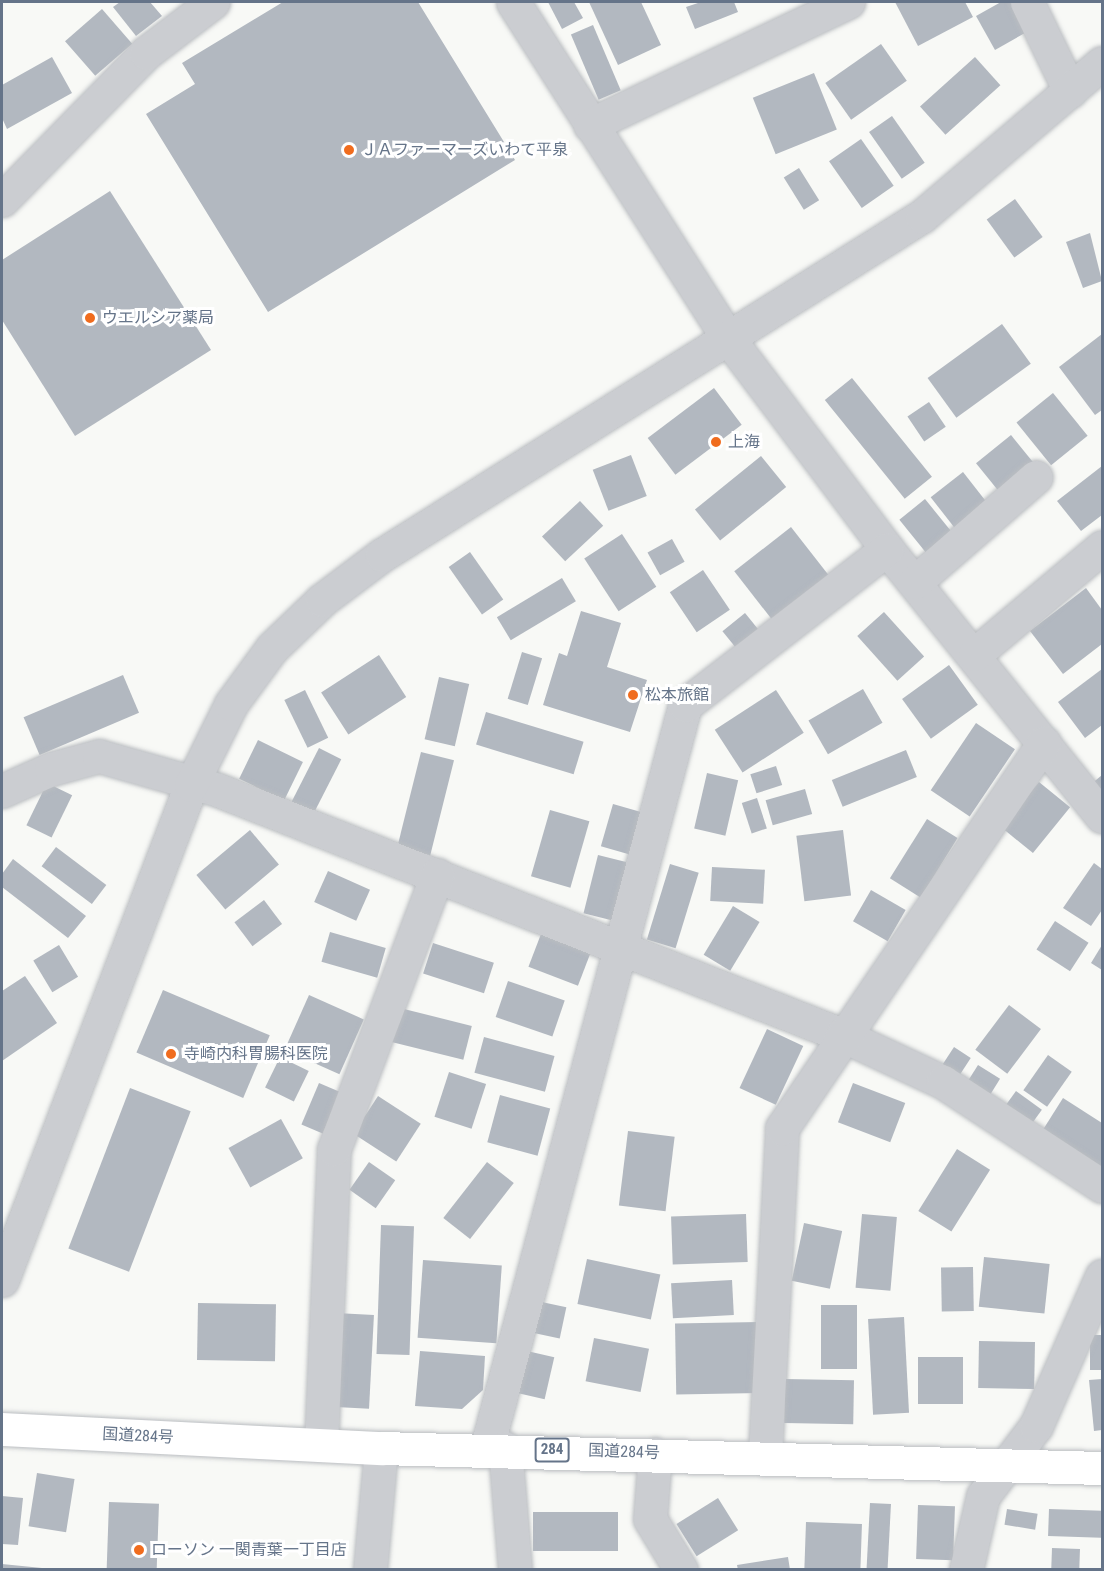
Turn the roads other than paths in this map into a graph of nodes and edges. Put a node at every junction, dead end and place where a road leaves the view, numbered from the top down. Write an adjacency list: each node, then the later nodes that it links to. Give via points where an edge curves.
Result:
1 (213, 2): 8 (street, via 146,53)
2 (513, 2): 7 (street)
3 (848, 2): 7 (street)
4 (1027, 2): 6 (street)
5 (1102, 63): 6 (street)
6 (1070, 91): 9 (street, via 922,216)
7 (590, 125): 9 (street)
8 (2, 200)
9 (728, 338): 12 (street); 16 (street, via 382,555 322,600 272,648 231,704)
10 (1036, 477): 13 (street)
11 (1102, 547): 14 (street)
12 (887, 549): 13 (street); 20 (street, via 685,705)
13 (915, 582): 14 (street)
14 (975, 654): 15 (street)
15 (1044, 743): 18 (street); 21 (street)
16 (191, 785): 17 (street, via 99,756 51,768); 19 (street, via 218,790); 24 (street)
17 (2, 791)
18 (1102, 816)
19 (437, 875): 20 (street); 26 (street, via 334,1149)
20 (620, 943): 21 (street); 27 (street)
21 (842, 1035): 22 (street, via 943,1082); 30 (street, via 782,1128)
22 (1102, 1186)
23 (1102, 1276): 31 (street, via 1036,1426)
24 (2, 1280)
25 (2, 1429): 26 (highway, 国道284号 / 284)
26 (321, 1445): 28 (highway, 国道284号 / 284)
27 (496, 1447): 28 (highway, 国道284号 / 284); 29 (highway, 国道284号 / 284); 34 (street)
28 (381, 1448): 33 (street)
29 (654, 1454): 30 (highway, 国道284号 / 284); 35 (street, via 650,1519)
30 (765, 1455): 31 (highway, 国道284号 / 284)
31 (1009, 1466): 32 (highway, 国道284号 / 284); 36 (street, via 983,1496)
32 (1102, 1468)
33 (370, 1569)
34 (515, 1569)
35 (681, 1569)
36 (966, 1569)

